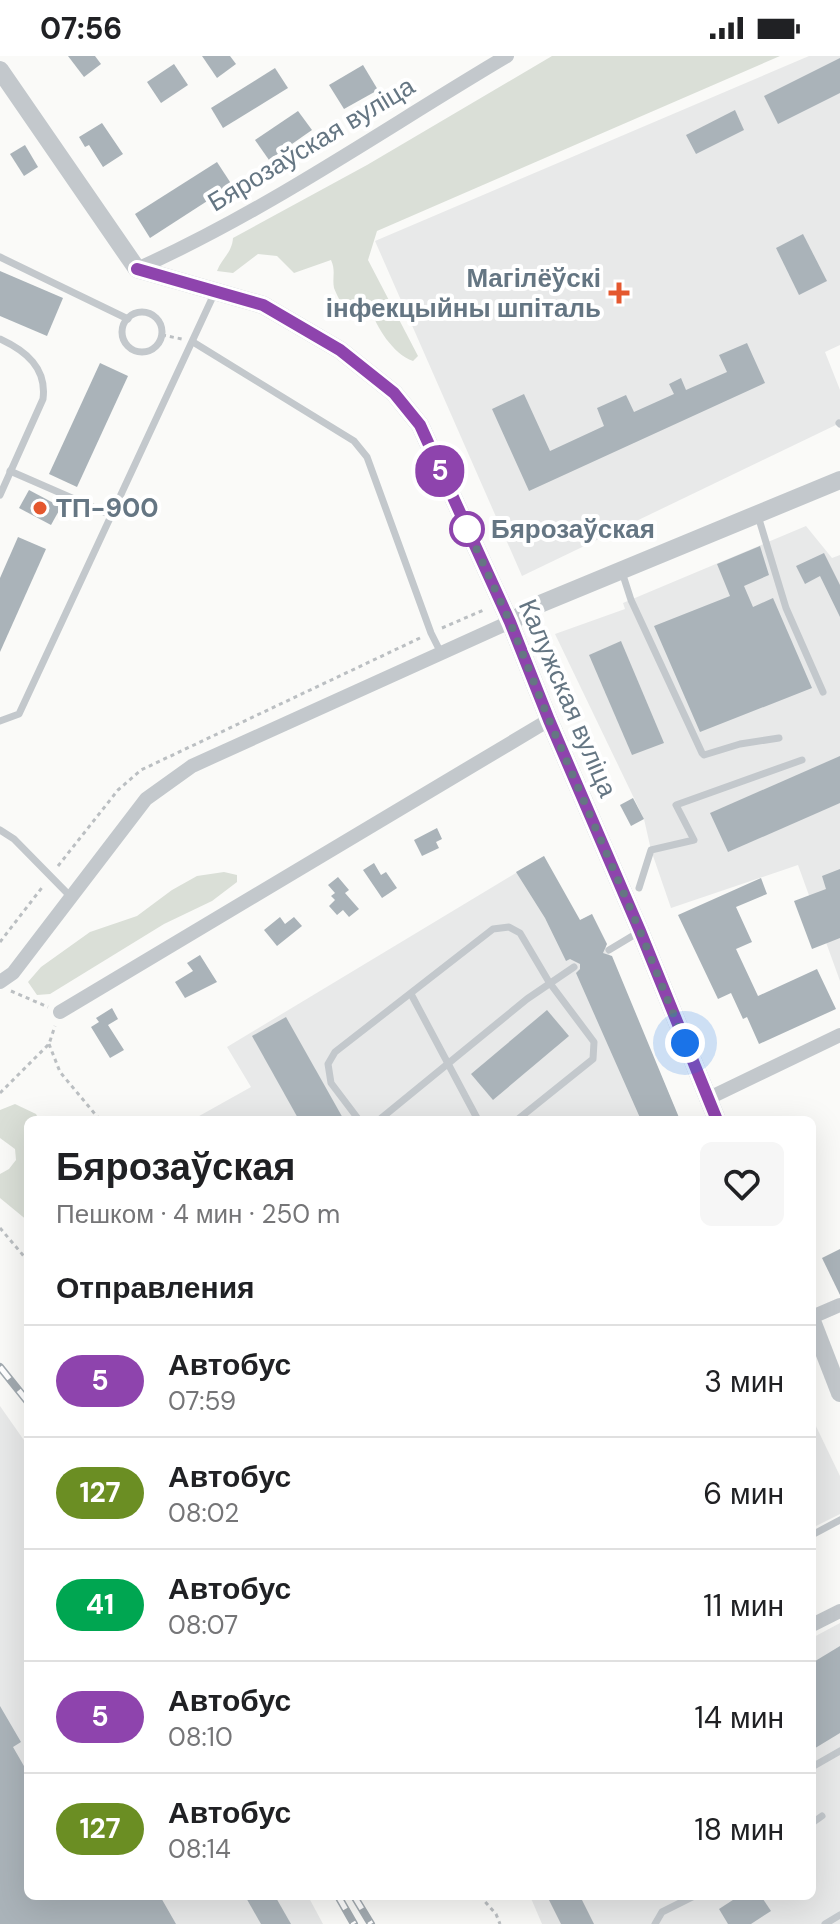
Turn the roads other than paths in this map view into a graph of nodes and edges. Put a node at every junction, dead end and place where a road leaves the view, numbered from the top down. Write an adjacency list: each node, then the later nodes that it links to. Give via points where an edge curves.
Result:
1 (507, 56): 4 (street, Бярозаўская вуліца, via 274,197)
2 (0, 70): 4 (street)
3 (0, 257): 6 (lane)
4 (137, 269): 5 (street, Калужская вуліца)
5 (216, 290): 8 (lane); 15 (street, Калужская вуліца, via 263,305 340,350 394,393 420,425)
6 (128, 319): 6 (lane, via 138,312 151,314 162,335 156,346 131,348 123,337)
7 (0, 339): 9 (lane, via 30,356 45,387)
8 (193, 342): 13 (lane); 16 (lane, via 354,441 367,457)
9 (10, 471): 11 (lane); 13 (lane)
10 (840, 480): 12 (street)
11 (0, 495)
12 (757, 513): 14 (street); 17 (lane, via 786,608)
13 (111, 515): 19 (lane, via 19,714)
14 (621, 570): 15 (street); 20 (lane, via 702,753)
15 (510, 622): 16 (street); 18 (street, Калужская вуліца)
16 (441, 653): 24 (street, via 192,766 146,799)
17 (823, 692)
18 (549, 720): 25 (street, Калужская вуліца); 31 (street)
19 (0, 721)
20 (779, 738)
21 (802, 760): 23 (lane, via 676,805 694,840 651,850)
22 (0, 830): 24 (lane)
23 (639, 888)
24 (70, 896): 29 (street)
25 (640, 931): 26 (lane); 34 (street, Калужская вуліца)
26 (609, 950)
27 (574, 967): 28 (lane)
28 (549, 982): 30 (lane, via 520,933 509,927 493,929); 33 (lane); 38 (lane, via 594,1042 593,1059)
29 (0, 984)
30 (411, 994): 33 (lane); 35 (lane, via 335,1052 328,1064 331,1083)
31 (60, 1012)
32 (840, 1035): 34 (street)
33 (448, 1064): 36 (lane); 37 (lane)
34 (707, 1099): 39 (street, Калужская вуліца)
35 (356, 1116)
36 (384, 1116)
37 (476, 1116)
38 (522, 1116)
39 (715, 1116)
40 (840, 1305): 41 (street)
41 (816, 1317)
42 (816, 1330): 43 (street)
43 (840, 1393)
44 (840, 1520): 45 (lane)
45 (816, 1533)
46 (840, 1611): 47 (street)
47 (816, 1623)
48 (840, 1751): 49 (lane)
49 (816, 1765)
50 (822, 1816): 51 (lane)
51 (816, 1820)
52 (686, 1900): 54 (lane, via 662,1912)
53 (840, 1915): 55 (lane)
54 (655, 1924)
55 (825, 1924)

